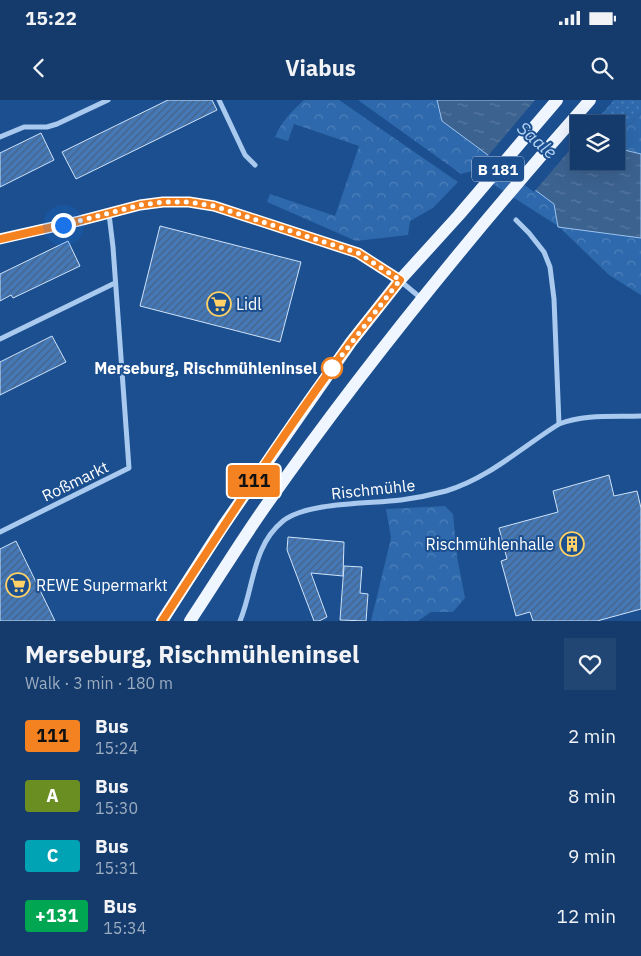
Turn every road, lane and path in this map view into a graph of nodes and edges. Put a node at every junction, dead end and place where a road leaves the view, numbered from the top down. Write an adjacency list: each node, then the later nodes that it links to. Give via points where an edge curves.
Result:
1 (108, 100): 5 (street, via 57,124 24,127)
2 (218, 100): 6 (street, via 245,155)
3 (557, 100): 10 (main road, B 181)
4 (590, 100): 12 (main road, B 181)
5 (0, 136)
6 (256, 165)
7 (109, 214): 9 (street); 10 (street, via 163,202 214,206 358,253); 11 (street, Roßmarkt)
8 (516, 220): 15 (street, via 544,252 550,267)
9 (0, 239)
10 (400, 280): 12 (street); 17 (main road, B 181, via 351,342 281,441)
11 (115, 283): 13 (street); 16 (street, Roßmarkt, via 129,468)
12 (422, 299): 18 (main road, B 181, via 267,504)
13 (0, 339)
14 (641, 416): 15 (street, Rischmühle, via 596,417)
15 (560, 424): 19 (street, Rischmühle, via 463,485 402,500 319,508 283,521 261,550)
16 (0, 532)
17 (162, 621)
18 (190, 621)
19 (240, 621)

